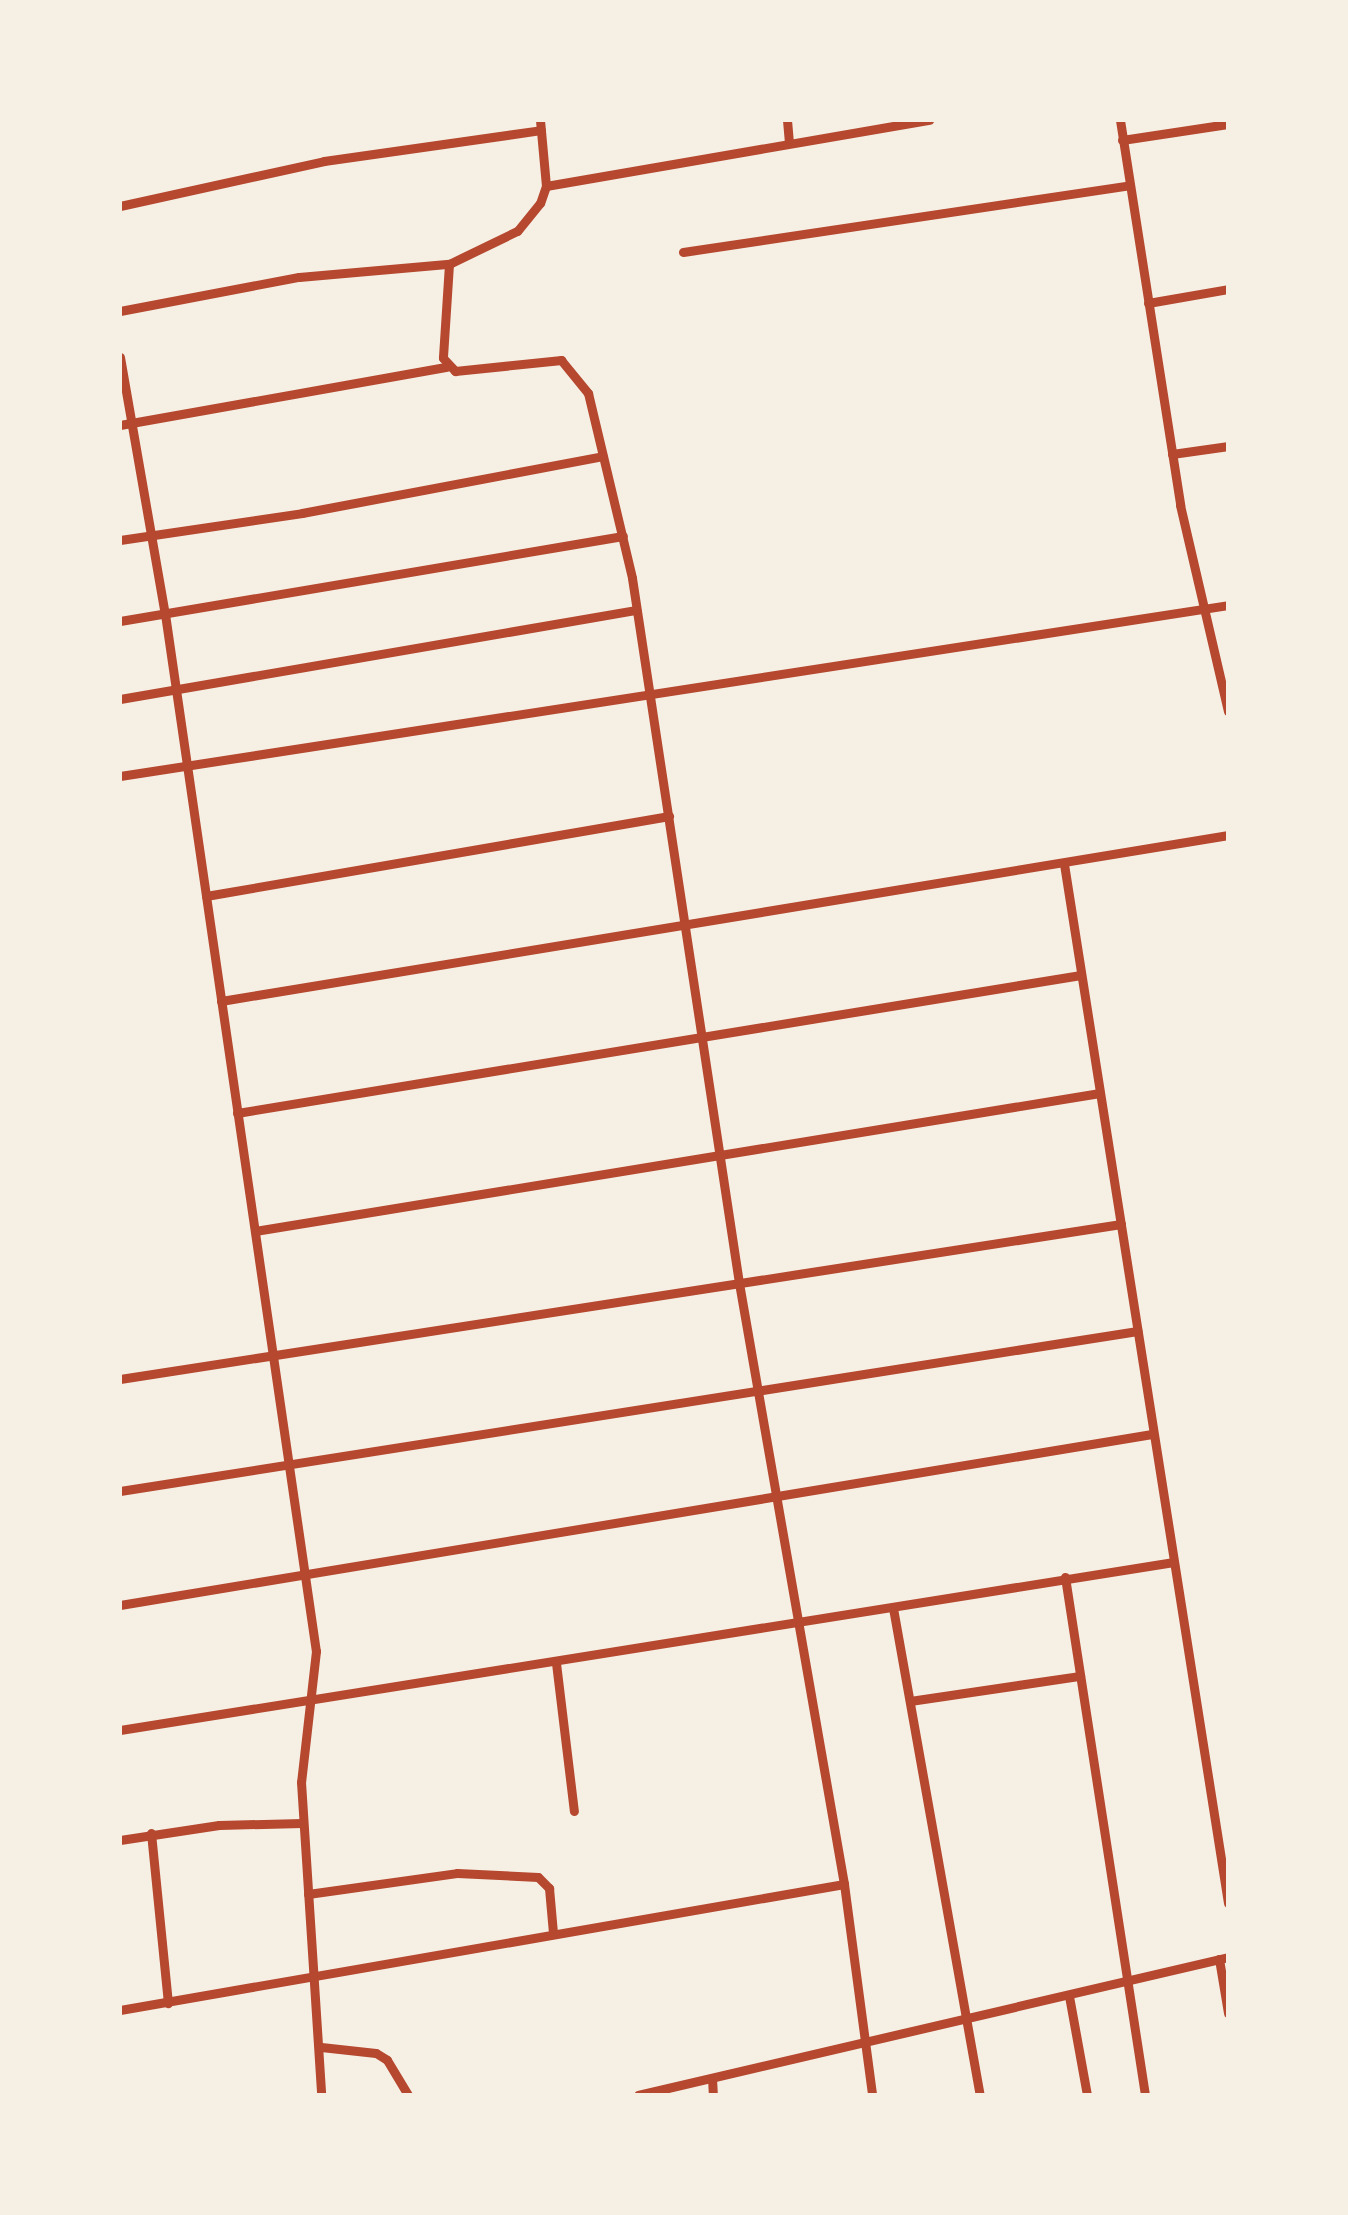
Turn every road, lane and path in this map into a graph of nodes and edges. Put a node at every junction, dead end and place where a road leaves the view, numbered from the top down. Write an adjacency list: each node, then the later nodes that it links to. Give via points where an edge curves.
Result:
1 (787, 120): 7 (street)
2 (929, 120): 7 (street)
3 (1120, 120): 6 (street)
4 (1228, 124): 6 (street)
5 (540, 125): 9 (street); 10 (street, via 324,161)
6 (1122, 140): 8 (street)
7 (790, 143): 9 (street)
8 (1129, 184): 11 (street); 14 (street)
9 (546, 186): 12 (street, via 517,231)
10 (120, 206)
11 (682, 252)
12 (449, 264): 15 (street, via 299,278); 17 (street, via 443,286)
13 (1228, 289): 14 (street)
14 (1148, 303): 20 (street)
15 (120, 310)
16 (120, 357): 18 (street)
17 (447, 367): 18 (street); 21 (street, via 553,360 570,365 588,393)
18 (126, 424): 22 (street)
19 (1228, 446): 20 (street)
20 (1172, 454): 26 (street)
21 (602, 456): 22 (street); 23 (street)
22 (151, 535): 24 (street); 28 (street)
23 (623, 536): 27 (street); 28 (street)
24 (120, 540)
25 (1228, 605): 26 (street)
26 (1203, 609): 31 (street); 33 (street)
27 (636, 610): 30 (street); 31 (street)
28 (165, 614): 29 (street); 30 (street)
29 (120, 621)
30 (176, 690): 32 (street); 34 (street)
31 (648, 696): 34 (street); 36 (street)
32 (120, 699)
33 (1228, 712)
34 (186, 766): 35 (street); 39 (street)
35 (120, 776)
36 (669, 816): 39 (street); 40 (street)
37 (1228, 835): 38 (street)
38 (1064, 864): 40 (street); 41 (street)
39 (206, 896): 42 (street)
40 (687, 922): 42 (street); 43 (street)
41 (1081, 975): 43 (street); 44 (street)
42 (221, 1002): 45 (street)
43 (704, 1040): 45 (street); 46 (street)
44 (1100, 1093): 46 (street); 47 (street)
45 (237, 1114): 48 (street)
46 (722, 1159): 48 (street); 49 (street)
47 (1120, 1224): 49 (street); 50 (street)
48 (255, 1231): 51 (street)
49 (739, 1282): 51 (street); 53 (street)
50 (1137, 1331): 53 (street); 54 (street)
51 (273, 1352): 52 (street); 55 (street)
52 (120, 1379)
53 (760, 1392): 55 (street); 57 (street)
54 (1152, 1434): 57 (street); 58 (street)
55 (290, 1465): 56 (street); 59 (street)
56 (120, 1492)
57 (778, 1500): 59 (street); 63 (street)
58 (1174, 1562): 60 (street); 75 (street)
59 (307, 1576): 61 (street); 67 (street, via 316,1651)
60 (1065, 1576): 62 (street); 65 (street)
61 (120, 1605)
62 (893, 1608): 63 (street); 66 (street)
63 (798, 1625): 64 (street); 73 (street)
64 (556, 1663): 67 (street); 69 (street)
65 (1080, 1676): 66 (street); 79 (street)
66 (910, 1700): 84 (street)
67 (306, 1702): 68 (street); 70 (street)
68 (120, 1730)
69 (574, 1811)
70 (302, 1826): 71 (street); 74 (street)
71 (151, 1834): 72 (street); 81 (street)
72 (120, 1840)
73 (844, 1884): 76 (street); 85 (street)
74 (308, 1894): 76 (street, via 456,1874 538,1876 549,1888); 78 (street)
75 (1228, 1903)
76 (554, 1933): 78 (street)
77 (1224, 1958): 79 (street); 83 (street)
78 (317, 1973): 81 (street); 86 (street)
79 (1127, 1984): 80 (street); 95 (street)
80 (1069, 1996): 84 (street); 94 (street)
81 (168, 2003): 82 (street)
82 (120, 2010)
83 (1228, 2013)
84 (968, 2019): 85 (street); 93 (street)
85 (867, 2044): 87 (street); 92 (street)
86 (321, 2048): 88 (street); 89 (street, via 376,2054)
87 (712, 2078): 90 (street); 91 (street)
88 (321, 2095)
89 (408, 2095)
90 (638, 2095)
91 (713, 2095)
92 (872, 2095)
93 (980, 2095)
94 (1086, 2095)
95 (1145, 2095)

